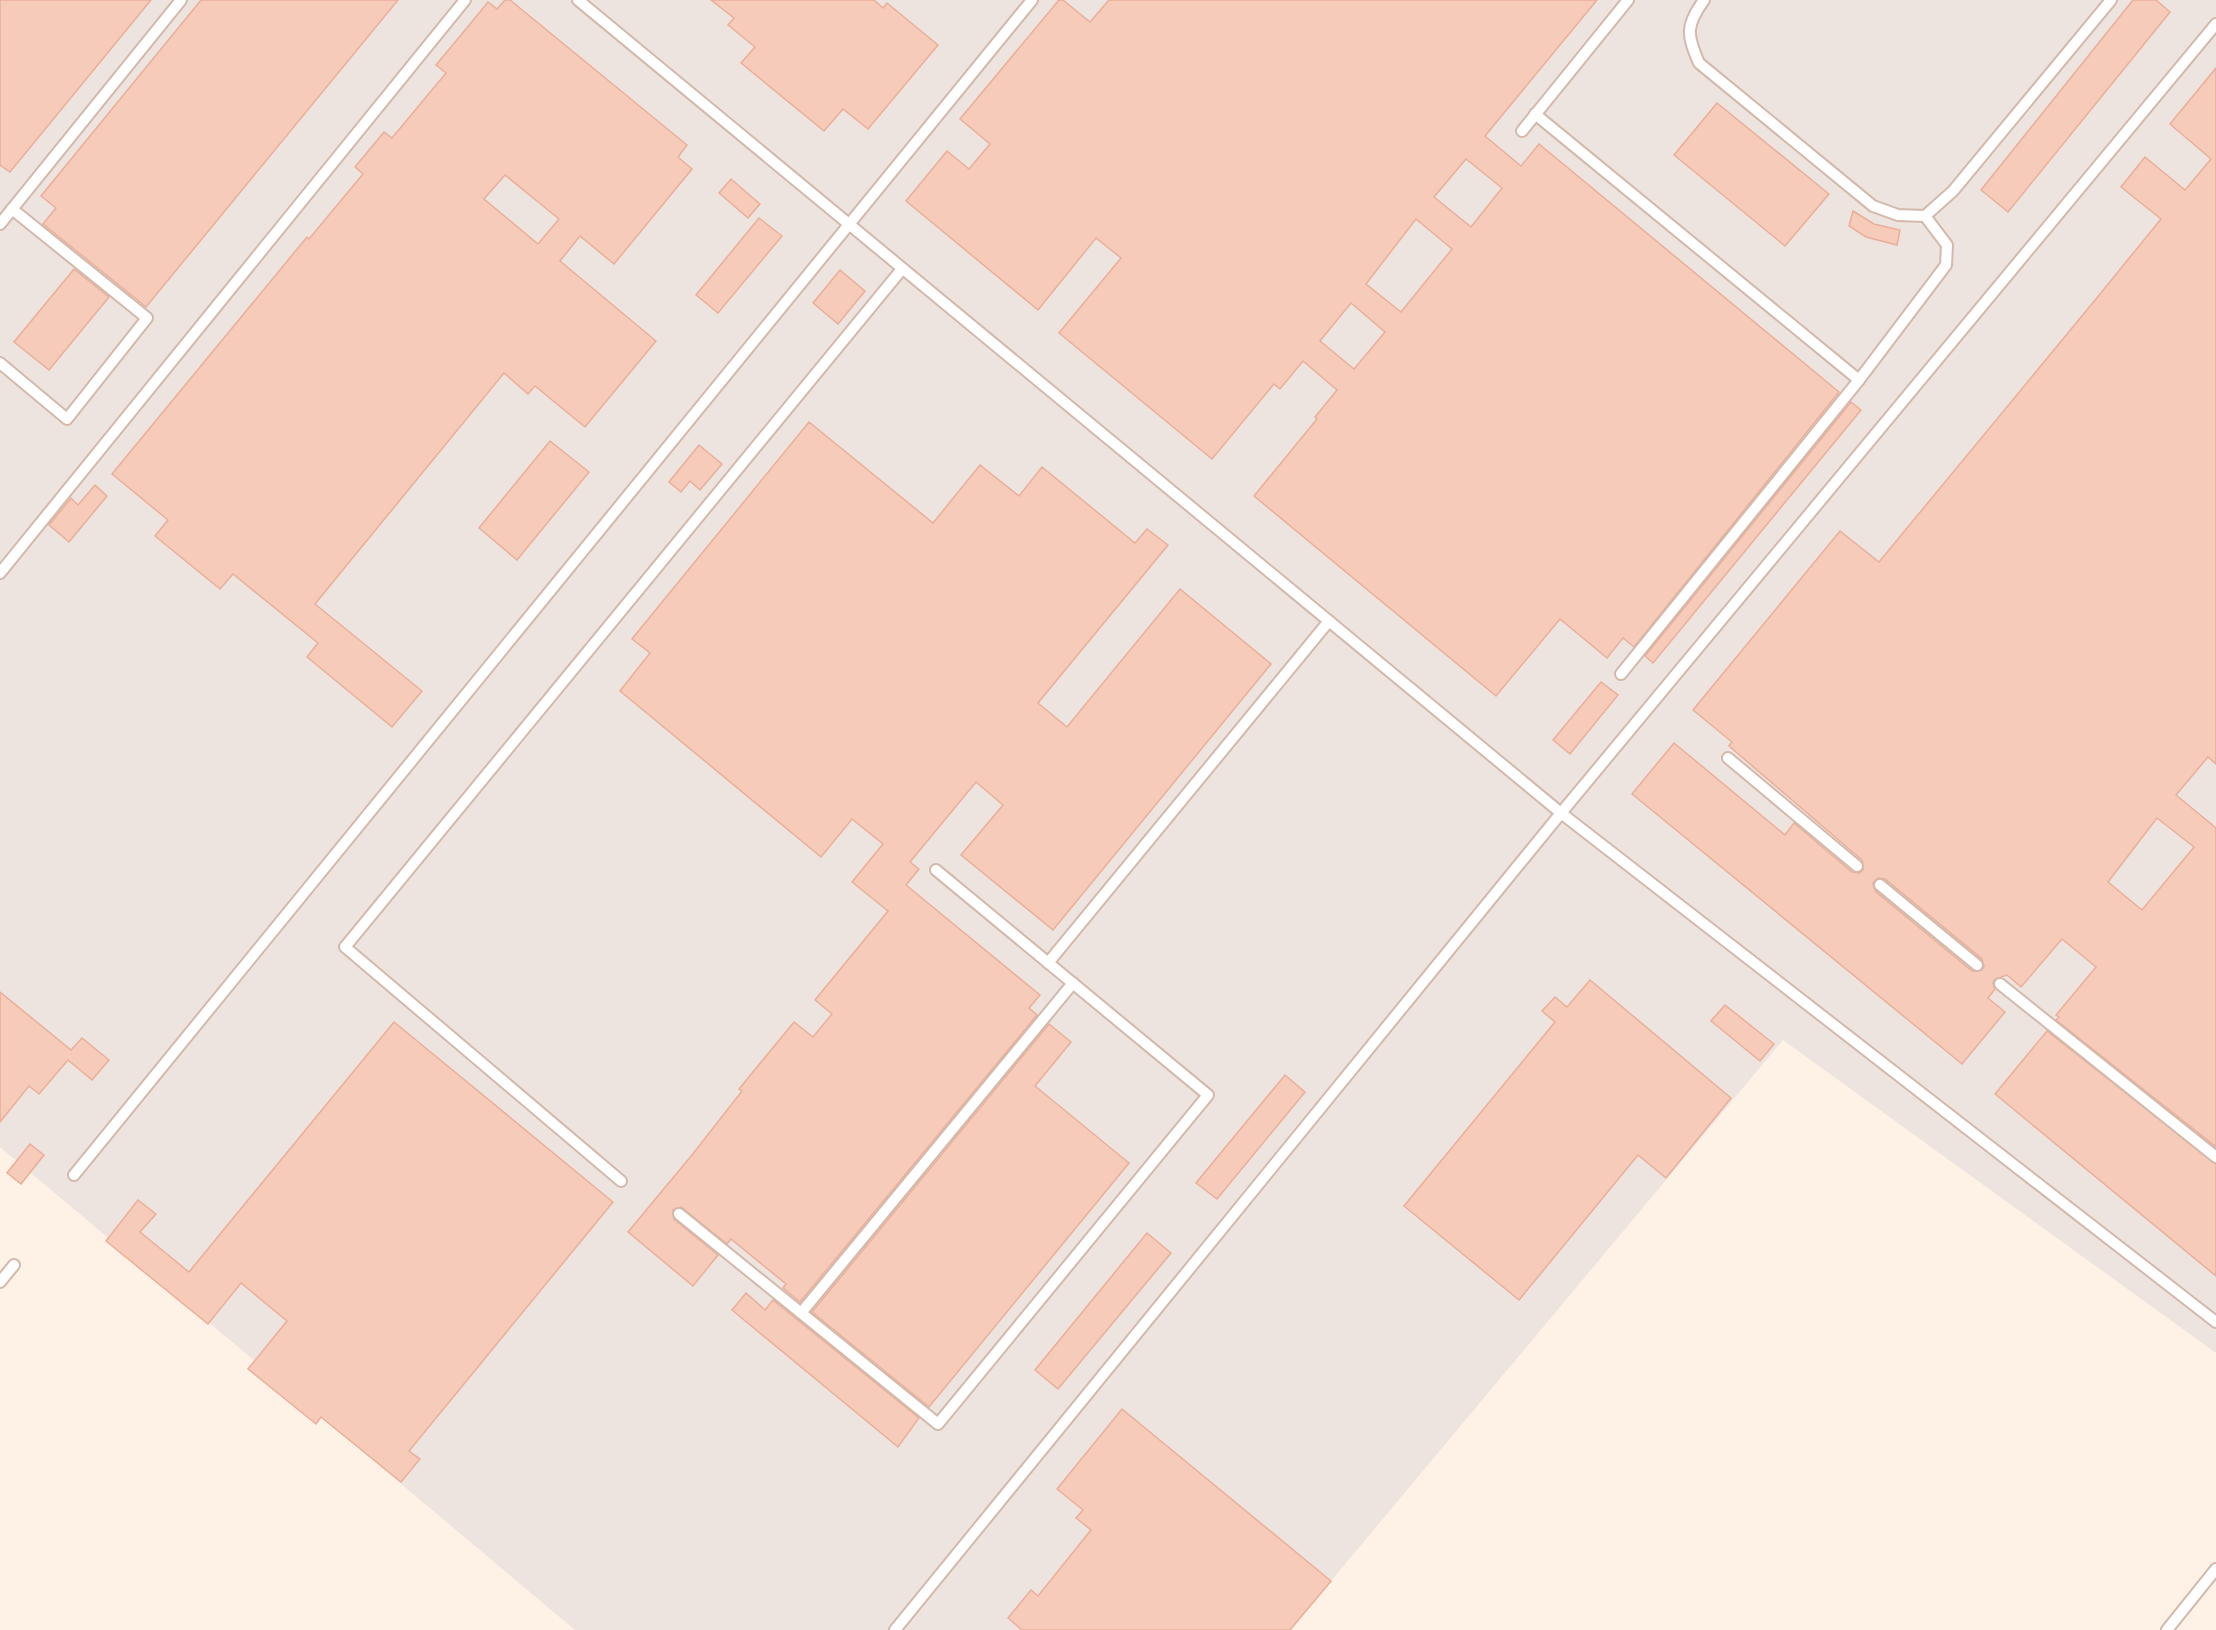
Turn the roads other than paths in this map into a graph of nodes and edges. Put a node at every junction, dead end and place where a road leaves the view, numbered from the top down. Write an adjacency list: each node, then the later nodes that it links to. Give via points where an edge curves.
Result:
1 (181, 0): 11 (lane)
2 (465, 0): 18 (lane)
3 (578, 0): 14 (lane)
4 (1032, 0): 14 (lane)
5 (1628, 0): 9 (lane)
6 (1704, 0): 12 (lane, via 1692,16 1689,37 1699,63 1873,206 1898,215)
7 (2111, 0): 12 (lane, via 1953,191)
8 (2216, 24): 22 (lane)
9 (1535, 114): 10 (lane); 17 (lane)
10 (1522, 130)
11 (12, 209): 13 (lane); 16 (lane, via 147,318 67,419)
12 (1925, 216): 17 (lane, via 1947,245 1946,265)
13 (0, 224)
14 (848, 224): 15 (lane); 31 (lane)
15 (902, 268): 19 (lane); 32 (lane, via 345,947)
16 (0, 363)
17 (1859, 380): 20 (lane)
18 (0, 573)
19 (1329, 621): 22 (lane); 26 (lane)
20 (1621, 674)
21 (1728, 758): 23 (lane)
22 (1561, 813): 37 (lane); 39 (lane)
23 (1857, 866)
24 (936, 870): 26 (lane)
25 (1880, 885): 27 (lane)
26 (1048, 963): 28 (lane)
27 (1977, 965)
28 (1072, 983): 36 (lane); 36 (lane, via 1208,1095 1201,1104 938,1424)
29 (2000, 984): 30 (lane)
30 (2216, 1156)
31 (74, 1175)
32 (621, 1181)
33 (679, 1215): 36 (lane)
34 (14, 1265): 35 (lane)
35 (0, 1282)
36 (801, 1314)
37 (2216, 1322)
38 (2216, 1569): 40 (lane)
39 (895, 1630)
40 (2167, 1630)

